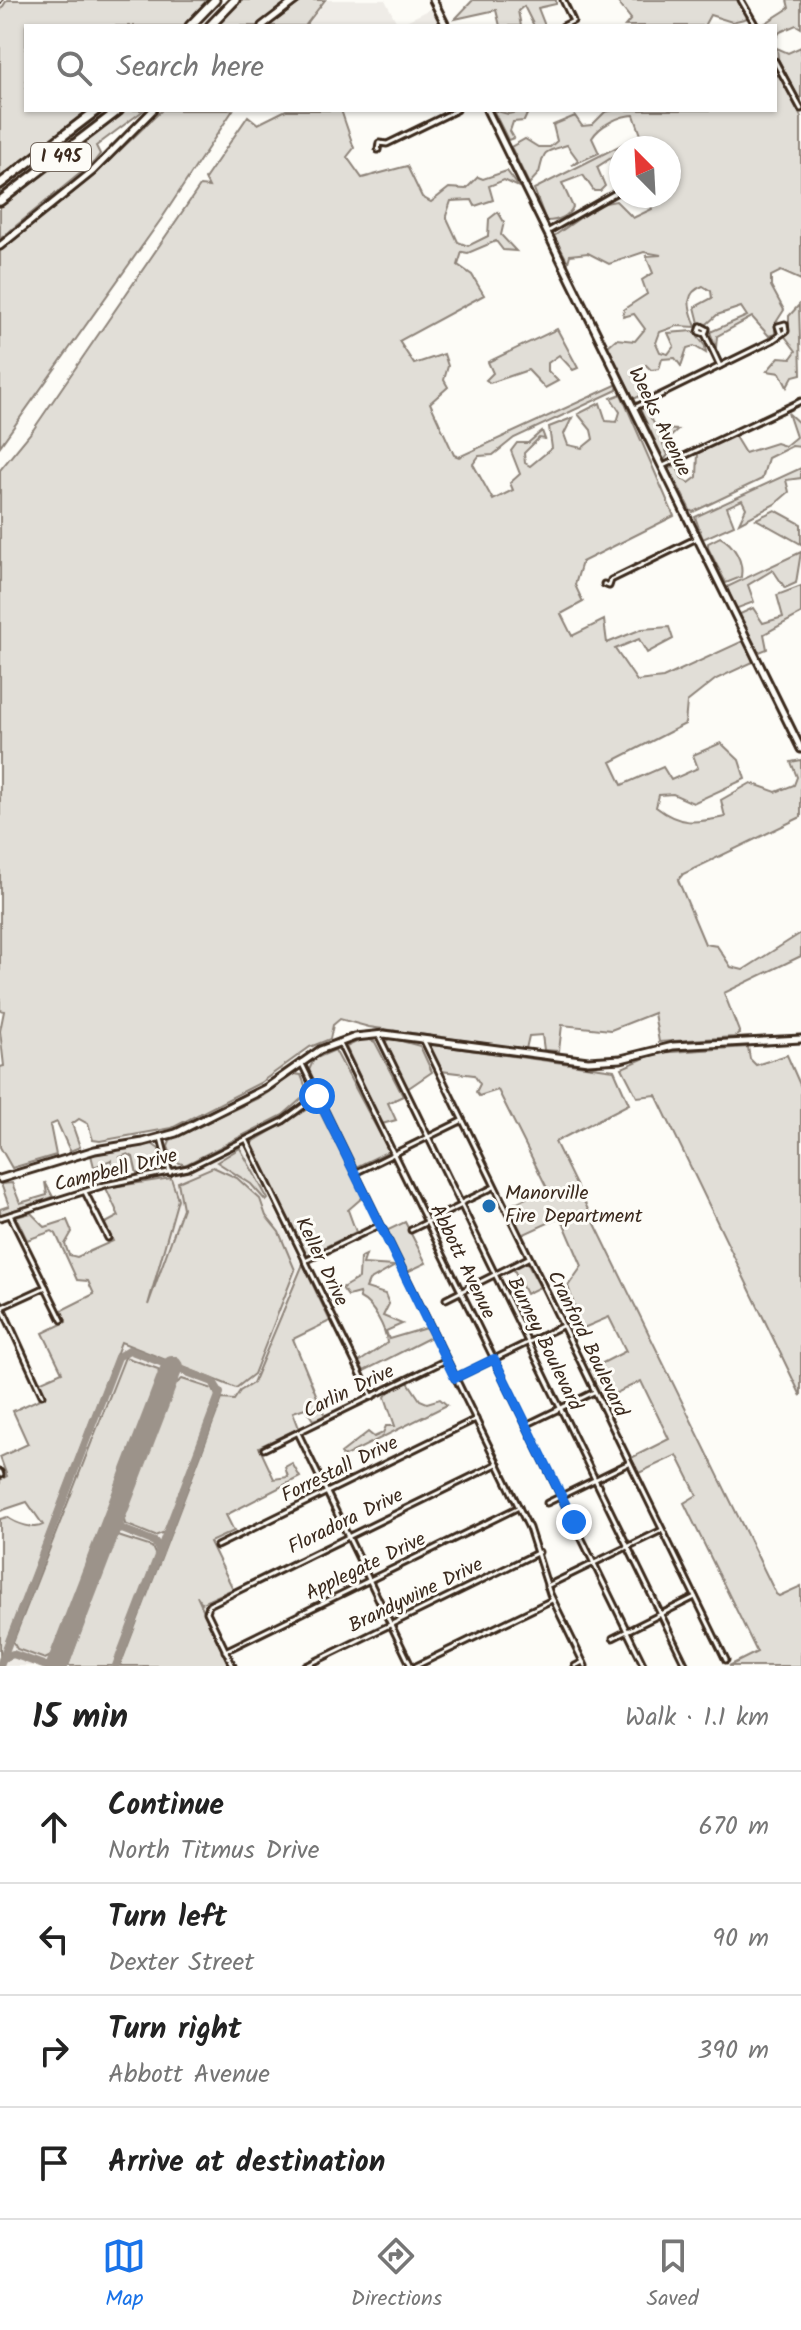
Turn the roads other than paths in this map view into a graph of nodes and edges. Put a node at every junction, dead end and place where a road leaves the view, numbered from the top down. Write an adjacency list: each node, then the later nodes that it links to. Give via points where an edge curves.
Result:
1 (215, 0): 7 (highway)
2 (235, 0): 8 (highway)
3 (296, 0): 9 (street)
4 (433, 0): 10 (street)
5 (563, 0): 11 (street, via 573,21)
6 (741, 0): 12 (street)
7 (192, 24)
8 (212, 24)
9 (265, 24)
10 (445, 24)
11 (567, 24)
12 (755, 24)
13 (777, 65): 14 (street)
14 (801, 109)
15 (94, 112): 21 (highway, I 495)
16 (116, 112): 23 (highway, I 495)
17 (151, 112): 25 (street, via 93,171)
18 (453, 112): 20 (street)
19 (488, 112): 24 (street, Weeks Avenue)
20 (385, 145)
21 (0, 184)
22 (609, 199): 24 (street)
23 (0, 201)
24 (547, 232): 30 (street, Weeks Avenue)
25 (0, 246)
26 (780, 332): 28 (street)
27 (705, 334): 28 (street)
28 (720, 366): 30 (street)
29 (801, 401): 31 (street)
30 (634, 408): 31 (street, Weeks Avenue)
31 (663, 466): 32 (street, Weeks Avenue)
32 (697, 538): 33 (street); 34 (street, Weeks Avenue)
33 (611, 580)
34 (801, 749)
35 (378, 1034): 37 (street); 38 (street); 43 (street, Burney Boulevard)
36 (801, 1039): 37 (street, via 673,1046 606,1061)
37 (424, 1041): 41 (street, Cranford Boulevard)
38 (339, 1042): 39 (street); 45 (street, Abbott Avenue)
39 (301, 1062): 40 (street); 42 (street, via 266,1088)
40 (317, 1096): 44 (street, Campbell Drive); 47 (street)
41 (461, 1121): 43 (street); 49 (street, Cranford Boulevard)
42 (161, 1137): 46 (street); 48 (street, via 105,1147)
43 (428, 1138): 45 (street); 51 (street, Burney Boulevard)
44 (246, 1140): 46 (street, Campbell Drive); 59 (street, Keller Drive)
45 (394, 1154): 47 (street); 54 (street, Abbott Avenue)
46 (170, 1173): 50 (street, Campbell Drive)
47 (355, 1173): 55 (street)
48 (0, 1179)
49 (494, 1187): 51 (street); 58 (street, Cranford Boulevard)
50 (85, 1191): 52 (street, Campbell Drive); 57 (street)
51 (460, 1205): 54 (street); 60 (street, Burney Boulevard)
52 (10, 1215): 53 (street, Campbell Drive); 61 (street)
53 (0, 1218)
54 (427, 1222): 56 (street); 62 (street, Abbott Avenue)
55 (380, 1225): 59 (street); 69 (street)
56 (411, 1230)
57 (108, 1238)
58 (528, 1258): 60 (street); 66 (street, Cranford Boulevard)
59 (305, 1261): 73 (street, Keller Drive)
60 (494, 1274): 62 (street); 67 (street, Burney Boulevard)
61 (46, 1287): 64 (street); 65 (street)
62 (461, 1291): 63 (street); 68 (street, Abbott Avenue)
63 (446, 1299)
64 (1, 1306): 72 (street)
65 (62, 1320)
66 (562, 1326): 67 (street); 71 (street, Cranford Boulevard)
67 (528, 1343): 68 (street); 74 (street, Burney Boulevard)
68 (494, 1359): 70 (street); 76 (street, Abbott Avenue)
69 (446, 1360): 70 (street); 73 (street, Carlin Drive)
70 (455, 1378): 75 (street)
71 (594, 1392): 74 (street); 80 (street, Cranford Boulevard)
72 (42, 1395)
73 (372, 1397): 77 (street, Carlin Drive)
74 (560, 1409): 76 (street); 81 (street, Burney Boulevard)
75 (476, 1419): 79 (street); 82 (street, Forrestall Drive)
76 (526, 1425): 83 (street, Abbott Avenue)
77 (298, 1433): 78 (street, Carlin Drive); 82 (street)
78 (264, 1449)
79 (498, 1463): 85 (street); 87 (street, Floradora Drive)
80 (629, 1463): 81 (street); 86 (street, Cranford Boulevard)
81 (595, 1479): 83 (street); 89 (street, Burney Boulevard)
82 (326, 1492): 87 (street); 88 (street, Forrestall Drive)
83 (561, 1497): 84 (street); 91 (street, Abbott Avenue)
84 (547, 1503)
85 (519, 1507): 90 (street); 92 (street, Applegate Drive)
86 (662, 1530): 89 (street); 94 (street, Cranford Boulevard)
87 (348, 1537): 92 (street); 100 (street, Floradora Drive, via 207,1607)
88 (217, 1546)
89 (628, 1547): 91 (street); 96 (street, Burney Boulevard)
90 (539, 1552): 93 (street); 97 (street, Brandywine Drive)
91 (593, 1562): 93 (street); 98 (street, Abbott Avenue)
92 (369, 1581): 97 (street); 100 (street, Applegate Drive)
93 (547, 1586): 95 (street)
94 (695, 1597): 96 (street); 101 (street, Cranford Boulevard)
95 (552, 1600): 102 (street); 105 (street)
96 (661, 1614): 98 (street); 108 (street, Burney Boulevard)
97 (391, 1624): 104 (street, Brandywine Drive); 105 (street)
98 (627, 1631): 99 (street); 107 (street, Abbott Avenue)
99 (613, 1638)
100 (225, 1651): 103 (street)
101 (726, 1660)
102 (584, 1664): 106 (street)
103 (233, 1666)
104 (306, 1666)
105 (414, 1666)
106 (575, 1666)
107 (644, 1666)
108 (686, 1666)

